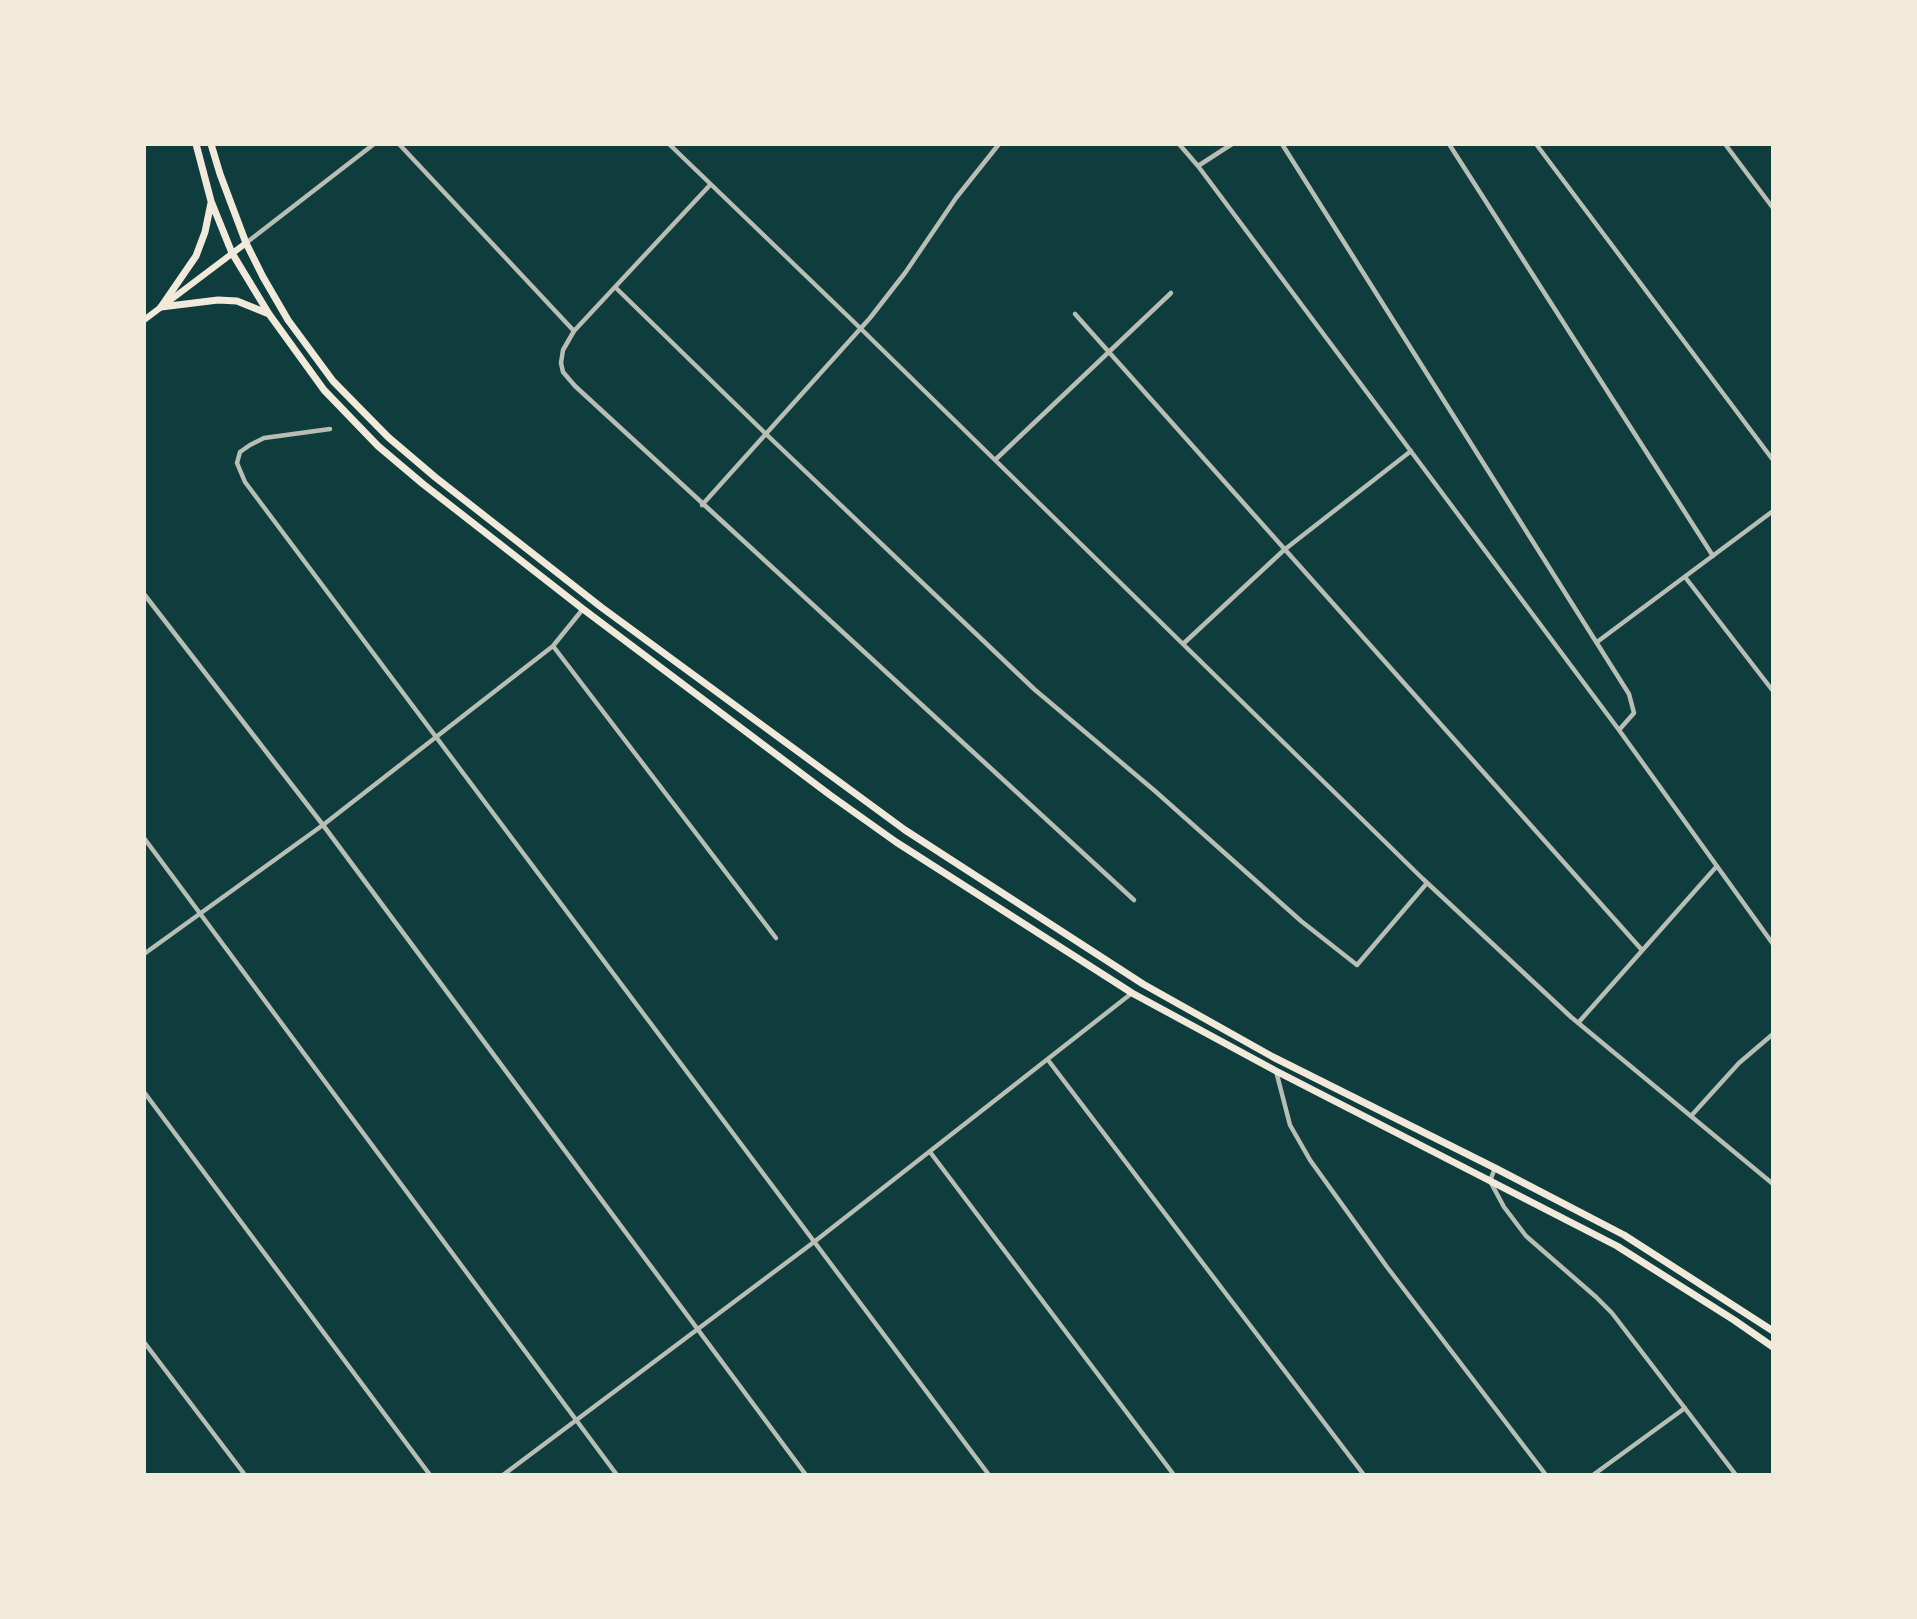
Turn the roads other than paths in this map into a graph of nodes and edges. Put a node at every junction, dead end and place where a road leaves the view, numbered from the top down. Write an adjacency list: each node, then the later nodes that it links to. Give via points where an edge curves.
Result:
1 (196, 144): 15 (main road)
2 (211, 144): 17 (main road)
3 (374, 144): 17 (street)
4 (399, 144): 26 (street)
5 (669, 144): 14 (street)
6 (999, 144): 25 (street)
7 (1179, 144): 13 (street)
8 (1232, 144): 13 (street)
9 (1282, 144): 40 (street)
10 (1449, 144): 36 (street)
11 (1536, 144): 32 (street)
12 (1725, 144): 16 (street)
13 (1198, 166): 30 (street)
14 (710, 185): 19 (street); 25 (street)
15 (211, 201): 18 (main road); 21 (main road, via 196,256)
16 (1773, 208)
17 (246, 243): 18 (main road); 64 (main road, via 288,320 333,381 366,416 443,484 601,607 905,830 1143,984 1273,1057)
18 (232, 253): 21 (main road); 22 (main road)
19 (615, 287): 26 (street); 29 (street)
20 (1171, 293): 27 (street)
21 (161, 307): 22 (main road, via 218,300 237,302); 24 (main road)
22 (269, 314): 39 (main road, via 324,390 378,446)
23 (1075, 314): 27 (street)
24 (144, 320)
25 (860, 328): 29 (street); 31 (street)
26 (574, 331): 33 (street, via 563,350 563,372)
27 (1109, 353): 31 (street); 35 (street)
28 (330, 429): 45 (street, via 264,438 240,452 237,463 245,482)
29 (766, 434): 33 (street); 49 (street, via 1034,689 1357,965)
30 (1411, 451): 35 (street); 44 (street)
31 (995, 460): 41 (street)
32 (1773, 460)
33 (702, 505): 50 (street)
34 (1773, 511): 36 (street)
35 (1284, 550): 41 (street); 54 (street)
36 (1713, 556): 37 (street)
37 (1685, 577): 40 (street); 43 (street)
38 (144, 594): 46 (street)
39 (583, 609): 42 (street); 56 (main road, via 896,842)
40 (1597, 642): 44 (street, via 1629,693 1634,713)
41 (1183, 644): 49 (street)
42 (553, 646): 45 (street); 52 (street)
43 (1773, 691)
44 (1619, 730): 48 (street)
45 (435, 736): 46 (street); 67 (street)
46 (322, 825): 51 (street); 68 (street)
47 (144, 838): 51 (street)
48 (1717, 866): 53 (street); 54 (street)
49 (1427, 884): 57 (street)
50 (1134, 900)
51 (201, 912): 55 (street); 73 (street)
52 (776, 938)
53 (1773, 944)
54 (1642, 951): 57 (street)
55 (144, 954)
56 (1132, 993): 59 (street); 60 (main road)
57 (1578, 1023): 62 (street)
58 (1773, 1034): 62 (street, via 1739,1063)
59 (1048, 1060): 63 (street); 81 (street)
60 (1276, 1071): 65 (main road); 82 (street, via 1290,1125 1311,1160 1387,1267)
61 (144, 1092): 75 (street)
62 (1691, 1116): 66 (street)
63 (930, 1152): 67 (street); 80 (street)
64 (1495, 1168): 65 (street); 69 (main road, via 1624,1235)
65 (1490, 1181): 71 (main road, via 1617,1246); 72 (street, via 1526,1236 1612,1312)
66 (1773, 1184)
67 (814, 1242): 68 (street); 79 (street)
68 (697, 1329): 73 (street); 78 (street)
69 (1773, 1331)
70 (144, 1342): 74 (street)
71 (1773, 1347)
72 (1685, 1408): 83 (street); 84 (street)
73 (576, 1420): 76 (street); 77 (street)
74 (245, 1475)
75 (430, 1475)
76 (503, 1475)
77 (617, 1475)
78 (806, 1475)
79 (989, 1475)
80 (1174, 1475)
81 (1364, 1475)
82 (1546, 1475)
83 (1593, 1475)
84 (1736, 1475)

